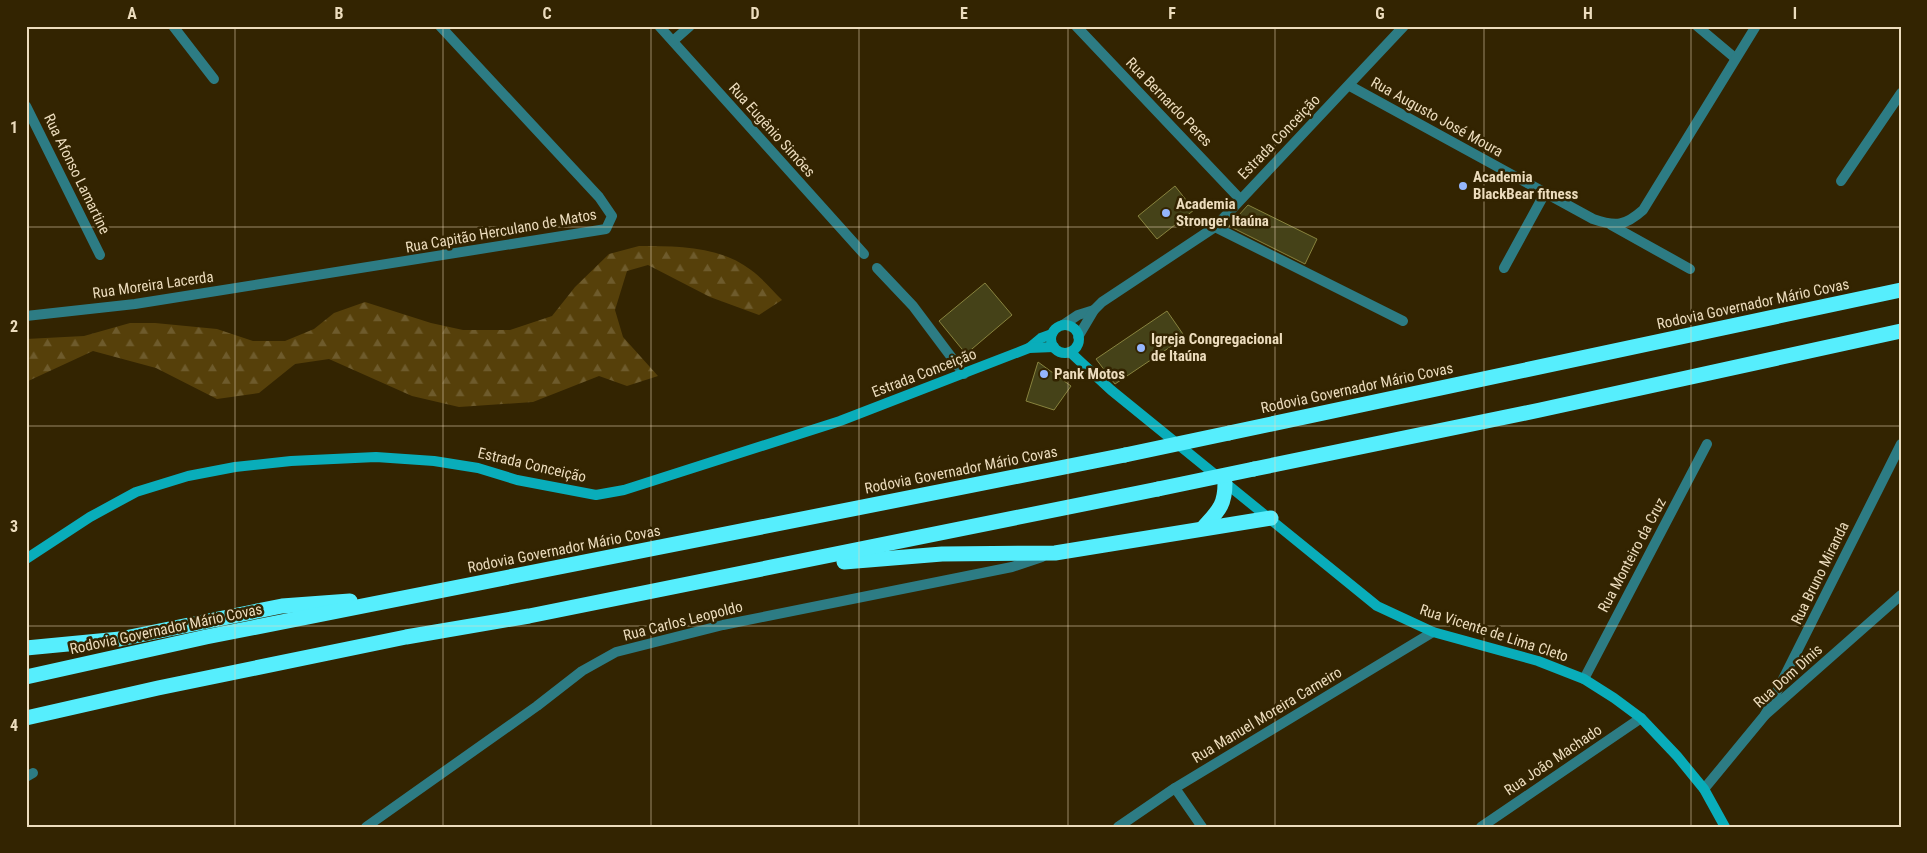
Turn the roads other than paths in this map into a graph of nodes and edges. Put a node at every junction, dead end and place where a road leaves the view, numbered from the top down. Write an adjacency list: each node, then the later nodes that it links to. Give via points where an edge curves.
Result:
1 (173, 26): 11 (street)
2 (440, 26): 25 (street, Rua Capitão Herculano de Matos, via 599,198 612,216 609,226 600,231)
3 (659, 26): 9 (street, Rua Eugênio Simões)
4 (690, 26): 9 (street)
5 (1076, 26): 17 (street, Rua Bernardo Peres)
6 (1404, 26): 12 (street, Estrada Conceição)
7 (1697, 26): 10 (street)
8 (1756, 26): 10 (street)
9 (672, 41): 20 (street, Rua Eugênio Simões)
10 (1735, 58): 18 (street, via 1643,210 1625,223)
11 (214, 79)
12 (1350, 86): 16 (street, Rua Augusto José Moura); 17 (street, Estrada Conceição)
13 (1901, 93): 15 (street)
14 (26, 106): 21 (street, Rua Afonso Lamartine)
15 (1841, 181)
16 (1545, 193): 18 (street, Rua Augusto José Moura); 23 (street)
17 (1240, 198): 19 (street, Estrada Conceição)
18 (1611, 225): 24 (street, Rua Augusto José Moura)
19 (1214, 227): 27 (street, Estrada Conceição, via 1118,290); 29 (street)
20 (864, 254)
21 (100, 255)
22 (877, 268): 36 (street, via 913,306)
23 (1504, 268)
24 (1690, 269)
25 (283, 282): 28 (street, Rua Moreira Lacerda)
26 (1901, 290): 45 (highway, Rodovia Governador Mário Covas, bridge, via 1125,455)
27 (1094, 310): 30 (street, Estrada Conceição); 33 (street, Estrada Conceição)
28 (26, 316)
29 (1403, 321)
30 (1063, 325): 32 (main road); 33 (main road, via 1074,329)
31 (1901, 331): 44 (highway, bridge, via 1540,410)
32 (1052, 334): 34 (main road); 35 (main road, Estrada Conceição)
33 (1075, 345): 34 (main road, via 1062,352); 39 (main road, Rua Vicente de Lima Cleto, via 1111,390)
34 (1054, 347): 35 (main road, Estrada Conceição)
35 (1029, 348): 36 (main road, Estrada Conceição)
36 (964, 374): 43 (main road, Estrada Conceição, via 840,421 709,465 596,495 516,480 478,468 376,456 235,466 136,492 90,517)
37 (1707, 444): 50 (street, Rua Monteiro da Cruz)
38 (1901, 444): 51 (street, Rua Bruno Miranda)
39 (1225, 482): 40 (main road, Rua Vicente de Lima Cleto); 41 (highway, via 1222,507)
40 (1271, 518): 41 (highway); 47 (main road, Rua Vicente de Lima Cleto, via 1377,606)
41 (1203, 528): 42 (highway)
42 (1055, 553): 44 (highway, via 907,556); 56 (street, Rua Carlos Leopoldo, via 1012,567 723,625 616,652 582,671)
43 (26, 559)
44 (761, 570): 52 (highway, via 406,637)
45 (424, 594): 48 (highway, via 282,606 120,639); 49 (highway, Rodovia Governador Mário Covas)
46 (1901, 595): 51 (street, Rua Dom Dinis)
47 (1433, 632): 50 (main road, Rua Vicente de Lima Cleto, via 1538,661); 54 (street, Rua Manuel Moreira Carneiro)
48 (26, 648)
49 (26, 677)
50 (1584, 679): 53 (main road, Rua Vicente de Lima Cleto)
51 (1765, 715): 55 (street, Rua Dom Dinis)
52 (26, 718)
53 (1641, 718): 55 (main road, Rua Vicente de Lima Cleto); 59 (street, Rua João Machado)
54 (1175, 788): 57 (street, Rua Manuel Moreira Carneiro); 58 (street)
55 (1704, 789): 60 (main road, Rua Vicente de Lima Cleto)
56 (366, 827)
57 (1118, 827)
58 (1202, 827)
59 (1481, 827)
60 (1725, 827)

